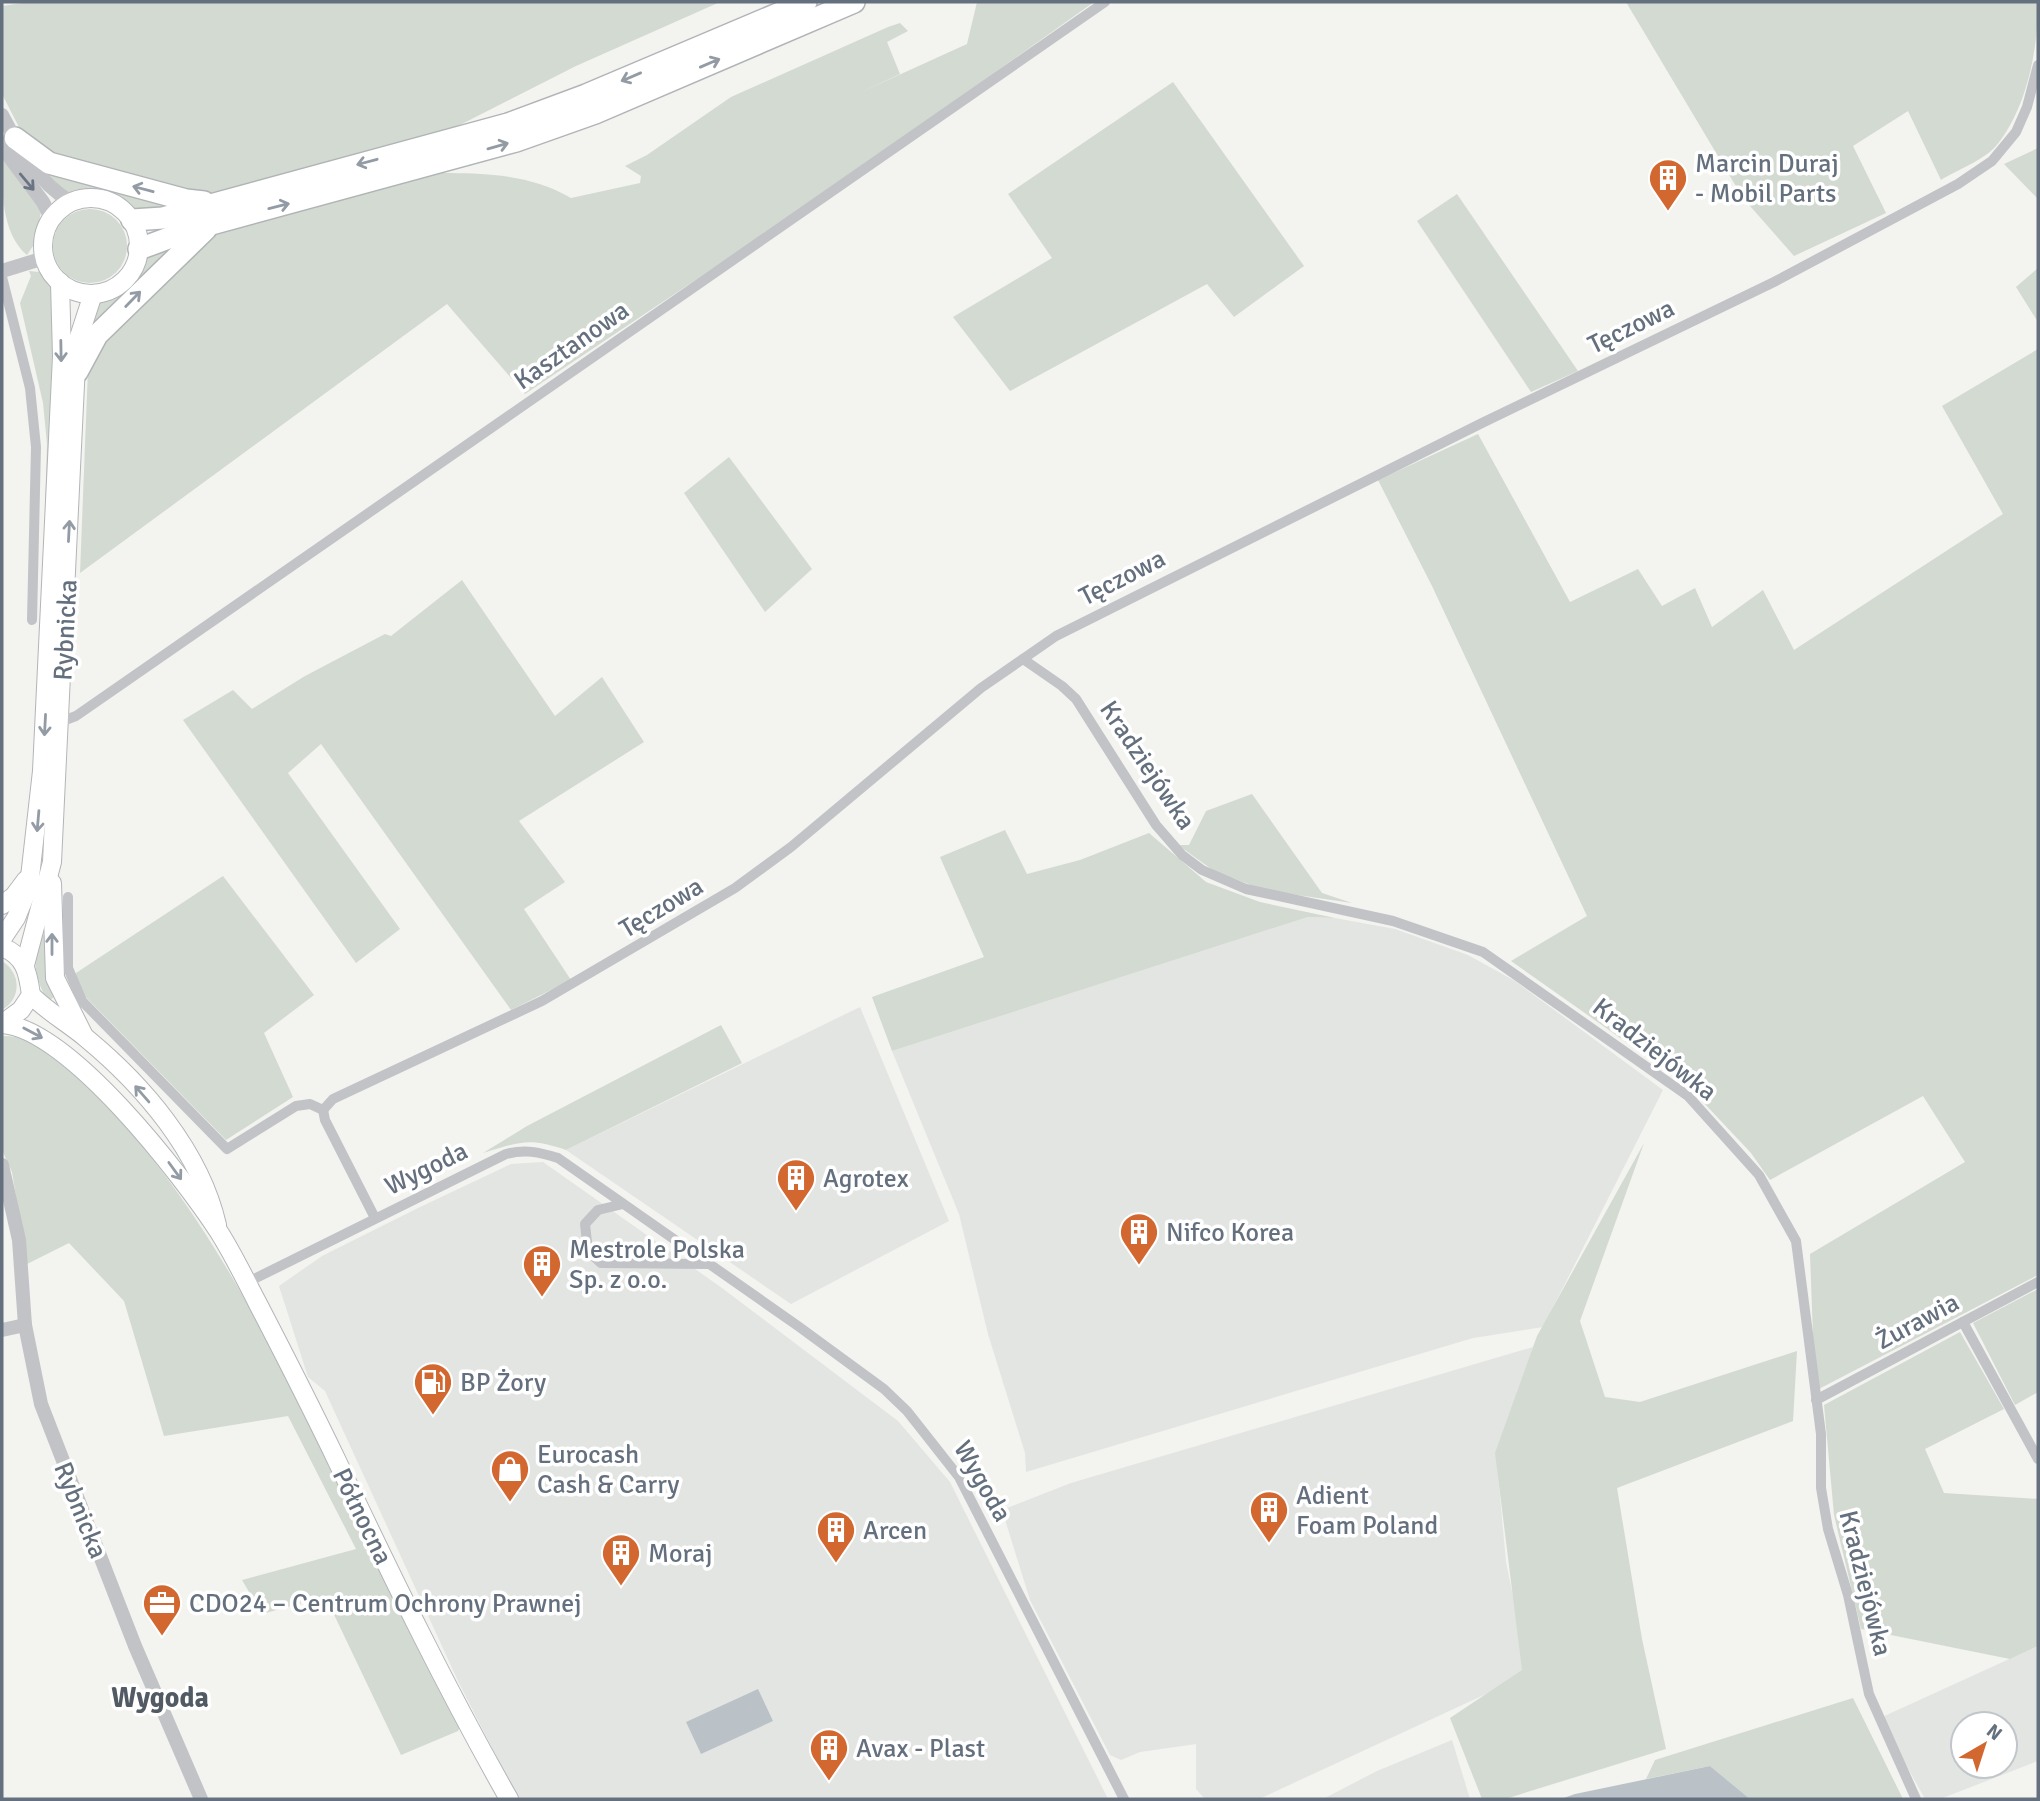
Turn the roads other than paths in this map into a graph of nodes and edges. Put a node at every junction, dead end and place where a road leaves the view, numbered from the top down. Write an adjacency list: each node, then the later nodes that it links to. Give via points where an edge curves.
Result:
1 (806, 2): 8 (highway, one-way to 8, via 586,96 508,124)
2 (854, 2): 11 (highway, one-way to 2, via 516,141 596,113)
3 (1105, 2): 21 (street, Kasztanowa, via 76,716)
4 (2038, 65): 20 (street, Tęczowa, via 2016,132 1992,161 1958,184 1774,282 1130,598 1056,636)
5 (2, 115): 6 (street)
6 (8, 143): 7 (street, via 55,192); 8 (highway, one-way to 6, via 49,163); 9 (street, one-way to 9)
7 (71, 202): 9 (main road); 10 (main road, via 100,199 118,206)
8 (210, 203): 10 (highway, via 163,218)
9 (51, 218): 13 (main road, via 43,237)
10 (132, 220): 12 (main road)
11 (213, 224): 12 (highway, via 162,237); 18 (highway, one-way to 11, via 97,335 192,239)
12 (139, 249): 17 (main road, via 128,276 112,289)
13 (44, 258): 14 (street); 16 (main road)
14 (2, 271)
15 (2, 278): 19 (street, Rybnicka, via 30,388 36,447)
16 (60, 282): 17 (main road); 23 (main road, Rybnicka, one-way to 23, via 62,356 45,721)
17 (93, 294): 18 (main road, Rybnicka, via 77,342)
18 (77, 372): 21 (main road, Rybnicka, one-way to 18)
19 (32, 620)
20 (1023, 659): 32 (street, Tęczowa, via 735,888 542,1002 333,1100); 44 (street, Kradziejówka, via 1076,699 1156,825 1202,870 1246,890 1393,921 1483,952 1688,1096 1759,1175 1796,1241)
21 (60, 722): 22 (main road, Rybnicka)
22 (52, 862): 28 (main road, Rybnicka); 31 (main road, one-way to 22, via 55,978)
23 (31, 871): 25 (main road); 26 (main road, Rybnicka, via 24,902)
24 (68, 897): 32 (street, via 68,968 82,1001 226,1149 296,1106 310,1104)
25 (2, 905)
26 (2, 939)
27 (2, 947): 28 (main road)
28 (25, 965): 29 (main road)
29 (31, 995): 30 (main road, via 22,1010); 31 (main road, Północna)
30 (2, 1024): 37 (main road, Północna, one-way to 37, via 24,1027 42,1037 93,1081 163,1154)
31 (85, 1037): 37 (main road, Północna, one-way to 31, via 211,1196 176,1137 135,1085)
32 (323, 1110): 36 (street)
33 (2, 1165): 34 (street, Rybnicka)
34 (6, 1200): 42 (street, Rybnicka, via 20,1248)
35 (623, 1203): 36 (street, Wygoda, via 558,1158 519,1150); 38 (street, Wygoda); 38 (street, via 598,1210 585,1224 588,1251 601,1264)
36 (375, 1218): 40 (street, Wygoda)
37 (219, 1232): 40 (main road, Północna)
38 (709, 1264): 48 (street, Wygoda, via 884,1389 933,1441 976,1508)
39 (2038, 1282): 41 (street, Żurawia)
40 (247, 1283): 47 (main road, Północna, via 449,1689)
41 (1963, 1322): 44 (street, Żurawia); 45 (street)
42 (24, 1325): 43 (street); 46 (street, Rybnicka, via 54,1441)
43 (2, 1330)
44 (1816, 1400): 49 (street, Kradziejówka, via 1828,1529 1848,1595 1868,1693)
45 (2038, 1459)
46 (201, 1799)
47 (509, 1799)
48 (1124, 1799)
49 (1916, 1799)

